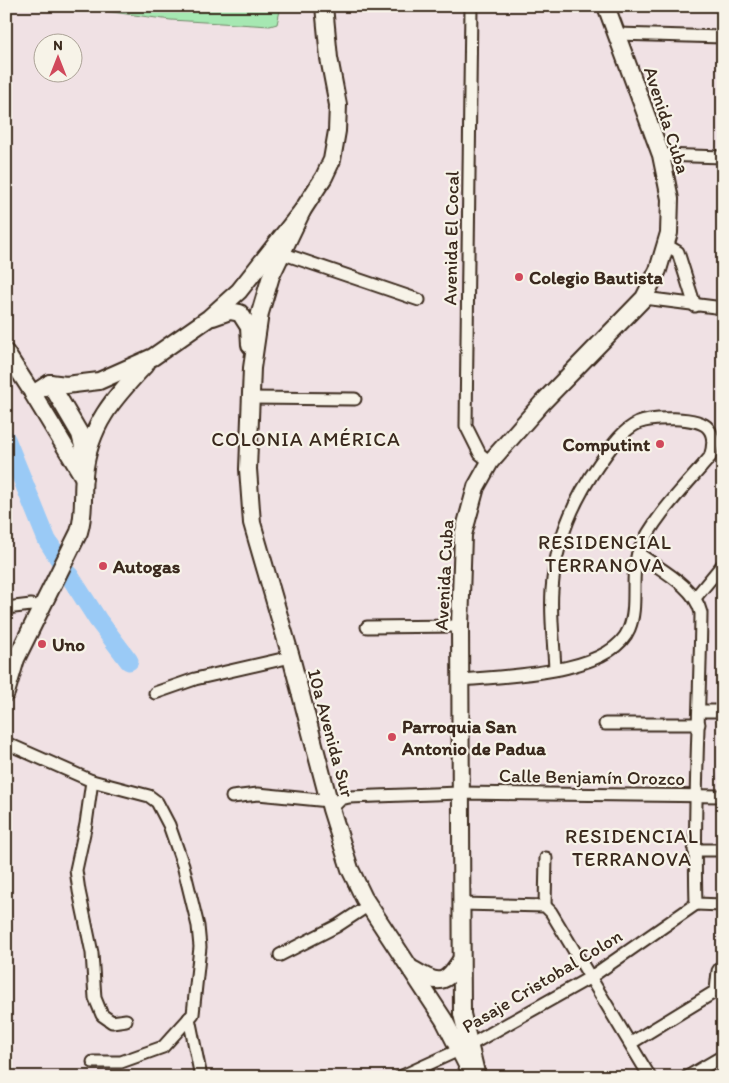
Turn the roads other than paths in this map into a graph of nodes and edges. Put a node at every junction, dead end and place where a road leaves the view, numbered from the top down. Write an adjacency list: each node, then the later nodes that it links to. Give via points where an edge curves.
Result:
1 (324, 6): 8 (main road, 10a Avenida Sur, via 338,105 337,131 328,168)
2 (470, 6): 25 (street, Avenida El Cocal, via 466,426 480,454)
3 (606, 6): 4 (main road, Avenida Cuba)
4 (617, 34): 5 (street); 6 (main road, Avenida Cuba)
5 (723, 37)
6 (660, 155): 7 (street); 9 (main road, Avenida Cuba, via 670,199)
7 (723, 158)
8 (302, 211): 10 (main road, 10a Avenida Sur); 15 (main road, 10a Avenida Sur, via 250,278)
9 (666, 245): 11 (main road, Avenida Cuba); 13 (street, via 678,252)
10 (281, 254): 12 (street); 18 (main road, 10a Avenida Sur, via 262,303)
11 (644, 298): 13 (street); 25 (main road, Avenida Cuba)
12 (419, 300)
13 (695, 306): 14 (street)
14 (723, 308)
15 (209, 318): 17 (main road); 18 (main road, 10a Avenida Sur, via 230,311 244,317)
16 (6, 352): 19 (street)
17 (153, 357): 20 (main road, via 99,381 66,385); 24 (main road, via 109,404)
18 (252, 368): 22 (main road, 10a Avenida Sur)
19 (21, 373): 20 (street); 21 (street)
20 (50, 383): 21 (main road); 24 (main road, via 80,434)
21 (33, 394): 26 (main road)
22 (250, 398): 23 (street); 34 (main road, 10a Avenida Sur, via 248,469 252,523)
23 (355, 399)
24 (86, 458): 26 (main road)
25 (490, 462): 32 (main road, Avenida Cuba, via 476,487 466,518)
26 (84, 478): 30 (main road, via 84,515 79,532)
27 (638, 553): 29 (street); 35 (street, via 632,619 624,638 606,654); 35 (street, via 655,524 710,457 711,436 708,428 700,423 662,419 638,423 612,444 589,478 570,515 557,553 552,590)
28 (723, 564): 29 (street)
29 (695, 598): 40 (street, via 701,613)
30 (41, 607): 31 (street); 36 (main road)
31 (6, 608)
32 (460, 626): 33 (street); 37 (main road, Avenida Cuba)
33 (367, 627)
34 (291, 656): 39 (street, via 218,672); 50 (main road, 10a Avenida Sur)
35 (556, 670): 37 (street)
36 (8, 674): 38 (main road)
37 (461, 680): 46 (main road, Avenida Cuba)
38 (6, 693)
39 (155, 693)
40 (700, 711): 41 (street); 43 (street)
41 (723, 711)
42 (605, 724): 43 (street)
43 (699, 724): 47 (street)
44 (6, 743): 45 (street)
45 (92, 781): 64 (street, via 149,796 157,802 169,825 198,926 197,982 193,1014); 65 (street, via 76,870 92,953 98,1007 102,1016 112,1022)
46 (460, 793): 47 (street, Calle Benjamín Orozco); 50 (street, Calle Benjamín Orozco, via 349,797); 54 (main road, Avenida Cuba)
47 (695, 796): 48 (street, Calle Benjamín Orozco); 51 (street)
48 (723, 796)
49 (232, 797): 50 (street, via 258,794)
50 (330, 805): 56 (main road, 10a Avenida Sur, via 350,869)
51 (694, 850): 52 (street); 55 (street)
52 (723, 850)
53 (546, 858): 58 (street)
54 (461, 904): 58 (street); 60 (main road, Avenida Cuba)
55 (696, 904): 57 (street); 63 (street, Pasaje Cristobal Colon)
56 (369, 905): 59 (street, via 337,926); 62 (main road, 10a Avenida Sur)
57 (723, 905)
58 (545, 906): 63 (street)
59 (280, 955)
60 (461, 960): 62 (main road, via 452,974 443,980 431,980); 67 (main road, Avenida Cuba)
61 (723, 964): 66 (street, via 718,971 716,991)
62 (412, 969): 67 (main road, 10a Avenida Sur)
63 (591, 976): 66 (street); 67 (street, Pasaje Cristobal Colon)
64 (189, 1018): 69 (street, via 162,1047 121,1062); 70 (street)
65 (126, 1020)
66 (631, 1043): 74 (street)
67 (465, 1047): 71 (street, Pasaje Cristobal Colon); 72 (main road, 10a Avenida Sur); 73 (main road, Avenida Cuba)
68 (723, 1056): 75 (street)
69 (93, 1062)
70 (201, 1077)
71 (400, 1077)
72 (473, 1077)
73 (477, 1077)
74 (650, 1077)
75 (686, 1077)

